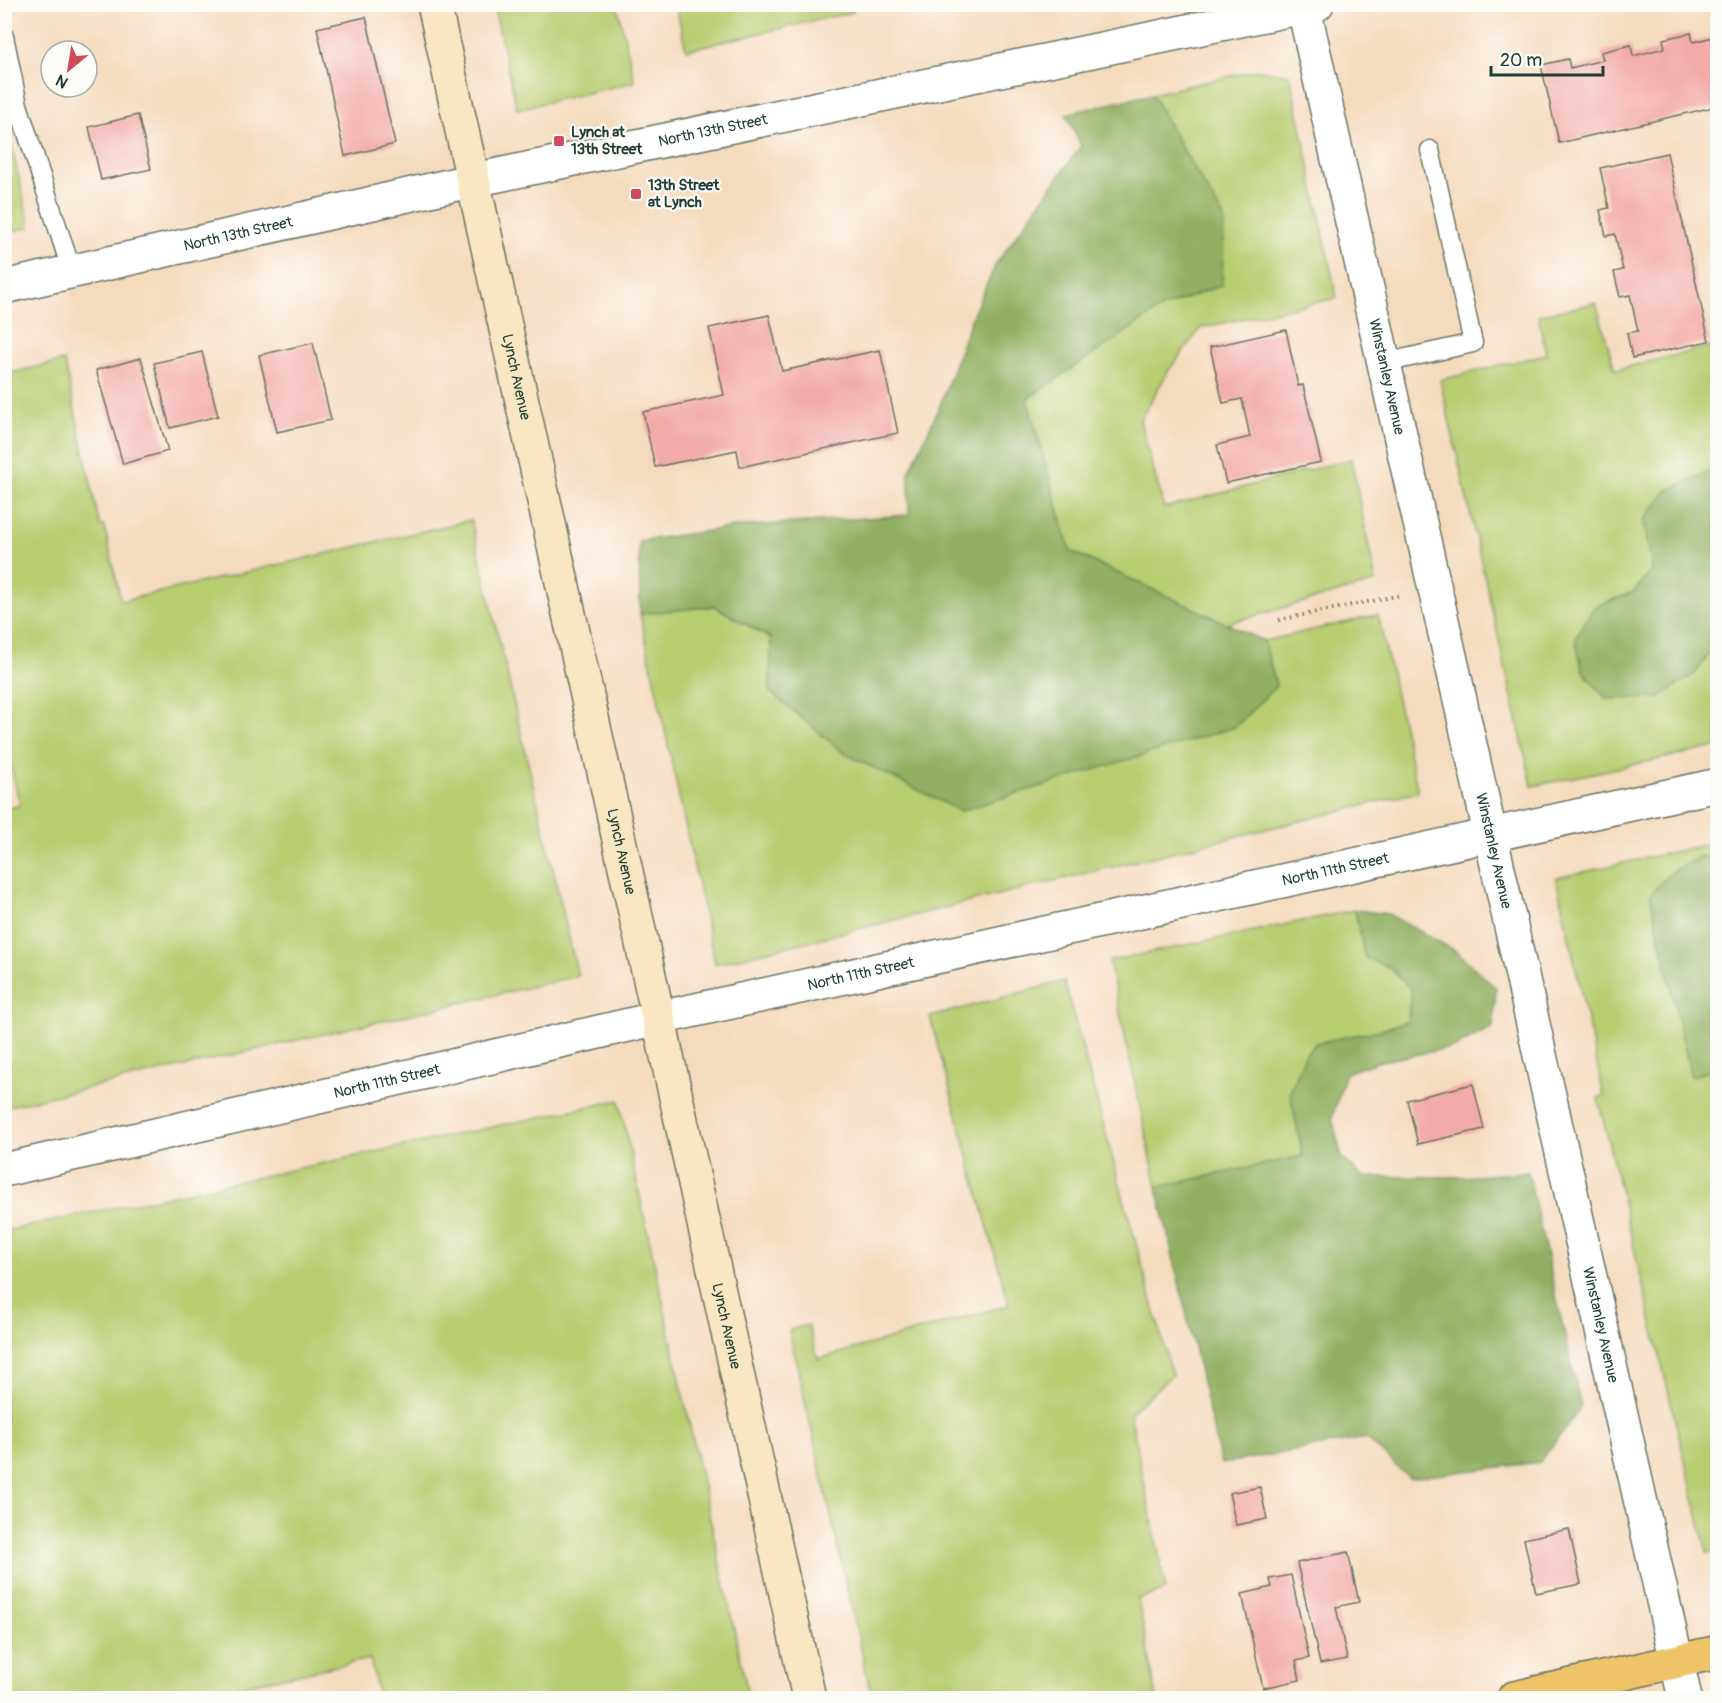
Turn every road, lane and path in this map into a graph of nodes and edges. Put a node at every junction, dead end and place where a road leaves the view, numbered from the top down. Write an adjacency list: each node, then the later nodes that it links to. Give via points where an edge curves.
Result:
1 (434, 4): 5 (street, Lynch Avenue)
2 (1308, 6): 5 (street, North 13th Street); 8 (street, Winstanley Avenue)
3 (4, 36): 6 (lane, via 18,105)
4 (1430, 150): 8 (lane, via 1473,343)
5 (474, 180): 6 (street, North 13th Street); 13 (street, Lynch Avenue)
6 (72, 272): 7 (street, North 13th Street)
7 (4, 287)
8 (1384, 363): 9 (street, Winstanley Avenue)
9 (1434, 588): 10 (path); 12 (street, Winstanley Avenue)
10 (1279, 620)
11 (1718, 785): 12 (street, North 11th Street)
12 (1490, 834): 13 (street, North 11th Street); 16 (street, Winstanley Avenue)
13 (659, 1018): 14 (street, North 11th Street); 17 (street, Lynch Avenue)
14 (4, 1170)
15 (1718, 1652): 16 (main road)
16 (1677, 1662): 18 (main road); 19 (street, Winstanley Avenue)
17 (809, 1698)
18 (1514, 1698)
19 (1685, 1698)

